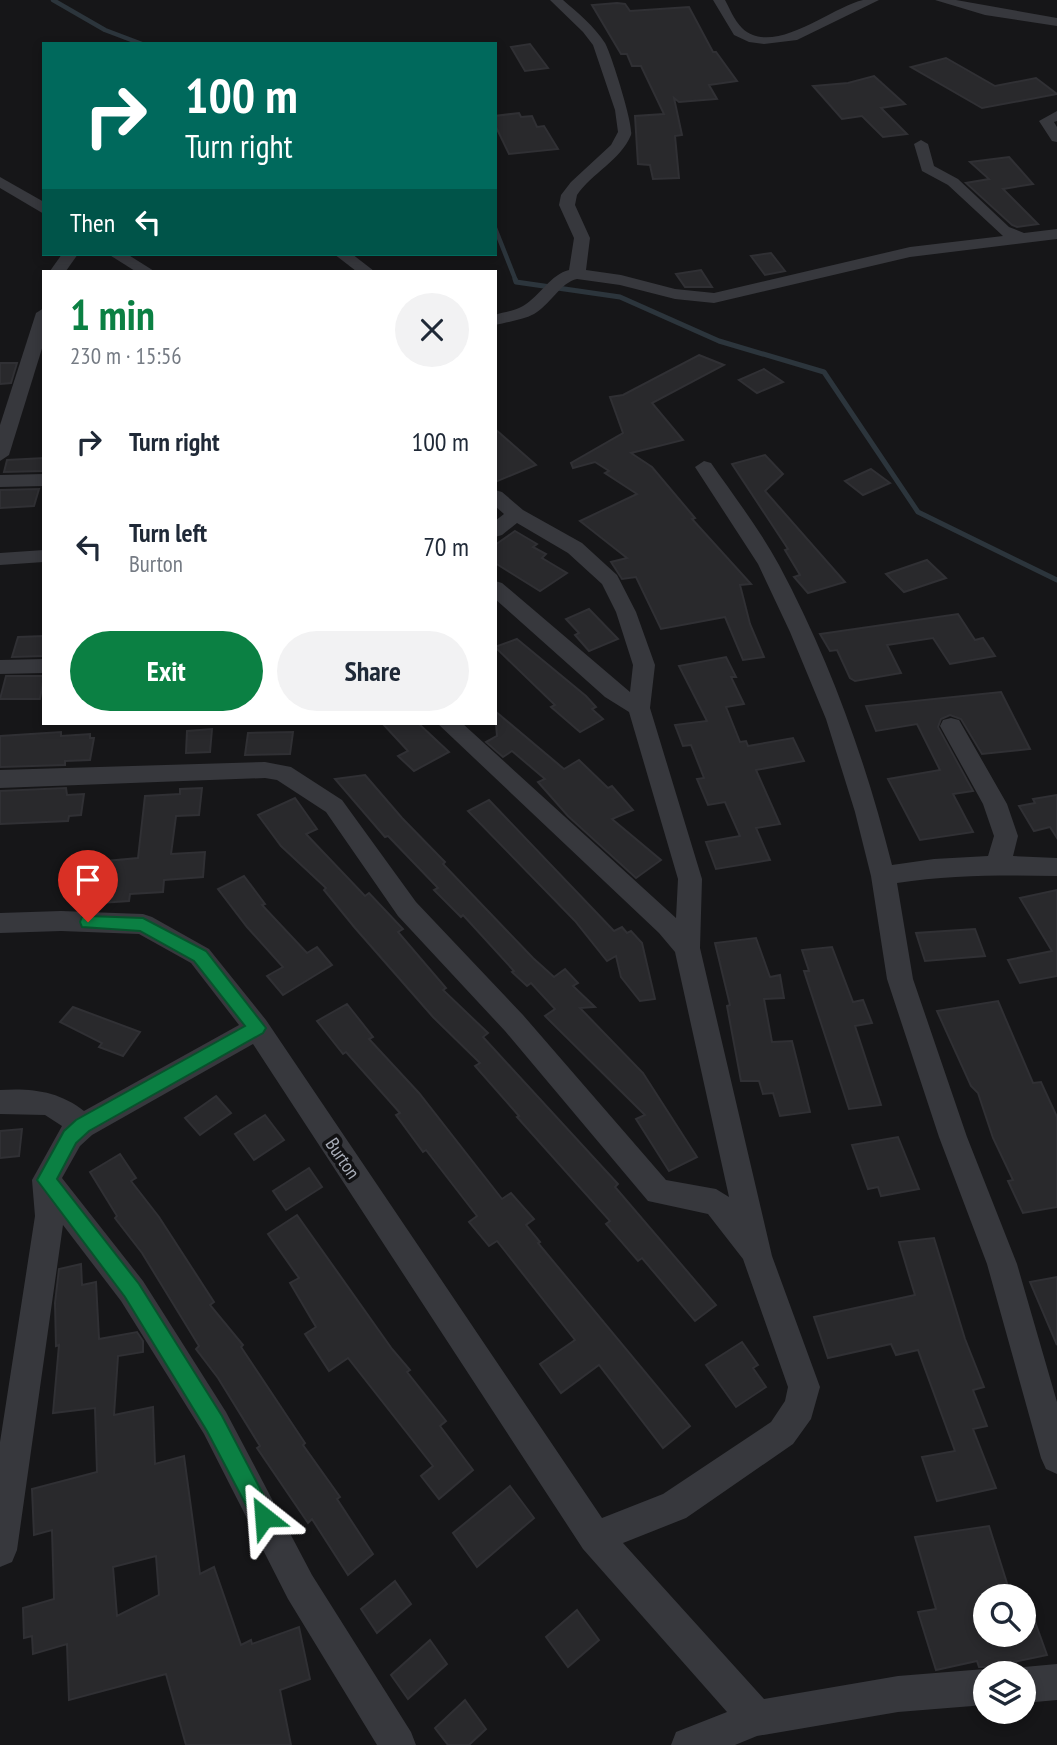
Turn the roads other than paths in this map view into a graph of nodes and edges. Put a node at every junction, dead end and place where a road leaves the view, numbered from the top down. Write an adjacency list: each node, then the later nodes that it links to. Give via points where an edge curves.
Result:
1 (556, 0): 17 (street, via 600,45 625,132 617,147 569,195 567,205 582,238)
2 (719, 0): 3 (street, via 738,35 778,39)
3 (873, 0)
4 (941, 0): 5 (street)
5 (1057, 22)
6 (1057, 115): 7 (street, via 1046,121)
7 (1057, 138)
8 (921, 144): 12 (street, via 927,168 953,182 1003,230)
9 (4, 190): 10 (street)
10 (42, 208)
11 (1057, 234): 12 (street)
12 (1019, 237): 17 (street, via 910,252 714,298)
13 (120, 256): 15 (street)
14 (345, 256): 16 (street)
15 (144, 270)
16 (365, 270)
17 (577, 274): 19 (street, via 565,276 527,311)
18 (42, 319): 20 (street)
19 (497, 319)
20 (0, 455)
21 (704, 467): 38 (street, via 768,564 801,632 837,719)
22 (42, 480): 23 (street)
23 (0, 481)
24 (497, 498): 25 (street)
25 (516, 514): 26 (street); 32 (street, via 575,548 610,580 644,664)
26 (497, 529)
27 (42, 555): 28 (street)
28 (0, 559)
29 (497, 590): 32 (street, via 613,692)
30 (42, 666): 31 (street)
31 (0, 667)
32 (639, 708): 40 (street, via 690,879)
33 (450, 725): 40 (street)
34 (951, 726): 36 (street, via 995,804 1006,836)
35 (0, 779): 45 (street, via 265,770 303,784 334,806 407,909 514,1023 658,1192 716,1202)
36 (998, 865): 37 (street); 38 (street)
37 (1057, 867)
38 (883, 876): 46 (street, via 900,979 1002,1264)
39 (0, 923): 41 (street, Burton, via 143,925 200,956)
40 (687, 948): 45 (street)
41 (257, 1028): 43 (street); 47 (street, Burton)
42 (0, 1102): 43 (street, via 33,1100 64,1109)
43 (82, 1126): 44 (street, via 70,1137)
44 (47, 1180): 48 (street, via 50,1216); 53 (street, via 132,1291 174,1357 215,1423 300,1587)
45 (757, 1256): 47 (street, via 804,1387 800,1408 782,1433 674,1506)
46 (1057, 1458)
47 (595, 1537): 52 (street, Burton)
48 (0, 1550)
49 (1057, 1682): 50 (street)
50 (1036, 1684)
51 (973, 1688): 52 (street, via 898,1693)
52 (757, 1718): 54 (street)
53 (398, 1745)
54 (689, 1745)

